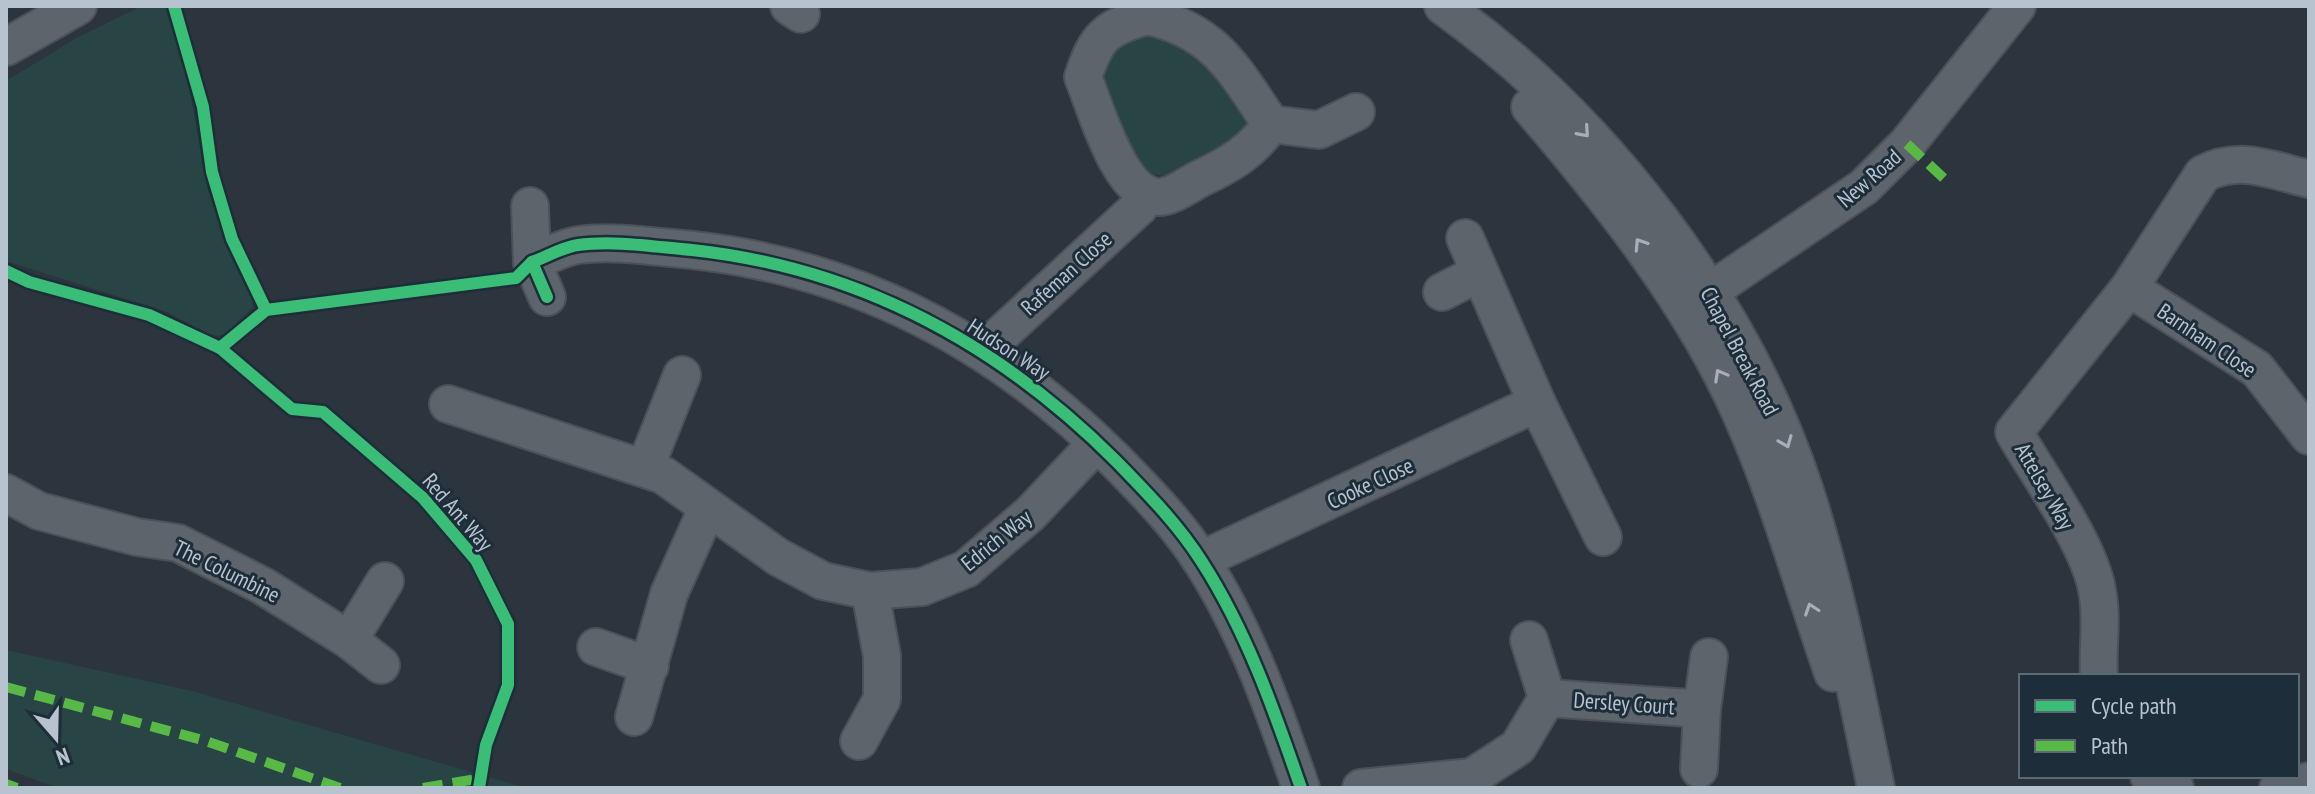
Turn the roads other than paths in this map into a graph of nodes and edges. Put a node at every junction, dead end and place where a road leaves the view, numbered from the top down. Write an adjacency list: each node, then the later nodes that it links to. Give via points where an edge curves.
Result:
1 (1429, 6): 17 (street, Chapel Break Road, one-way to 1, via 1493,62)
2 (1443, 6): 17 (street, Chapel Break Road, one-way to 17, via 1498,45 1566,110 1655,214)
3 (2017, 6): 17 (street, New Road, via 1889,163 1821,218)
4 (55, 12): 5 (street)
5 (6, 47)
6 (1356, 112): 7 (street, via 1319,130)
7 (1271, 124): 9 (street, via 1256,147 1224,167 1162,197); 9 (street, via 1232,66 1180,23 1147,16 1115,25 1094,44 1083,77 1123,174)
8 (2309, 179): 14 (street, via 2246,162 2203,174)
9 (1145, 193): 18 (street, Rafeman Close, via 1140,206)
10 (530, 206): 12 (street)
11 (1465, 238): 13 (street)
12 (532, 262): 16 (street); 18 (street, Hudson Way, via 577,245 735,255 813,274 886,300)
13 (1479, 273): 15 (street); 20 (street)
14 (2129, 288): 22 (street, Barnham Close, via 2257,369); 37 (street, Attelsey Way, via 2014,432 2083,552 2097,587)
15 (1442, 292)
16 (547, 297)
17 (1697, 300): 47 (street, Chapel Break Road, via 1761,381 1803,486 1835,593)
18 (983, 351): 23 (street, Hudson Way, via 1033,385)
19 (682, 375): 24 (street)
20 (1537, 403): 27 (street); 28 (street, Cooke Close)
21 (448, 404): 24 (street, Edrich Way)
22 (2309, 436)
23 (1097, 443): 28 (street, Hudson Way, via 1160,506); 30 (street, Edrich Way, via 1031,513 966,569 922,587)
24 (645, 468): 26 (street, Edrich Way, via 663,475)
25 (6, 493): 31 (street, The Columbine, via 39,511 178,543 263,586)
26 (707, 509): 30 (street, Edrich Way, via 823,581); 36 (street, via 669,594)
27 (1603, 537)
28 (1201, 560): 45 (street, Hudson Way, via 1260,673)
29 (385, 581): 31 (street)
30 (870, 591): 41 (street, via 882,656 882,699)
31 (349, 640): 35 (street, The Columbine)
32 (1529, 640): 38 (street, Dersley Court)
33 (596, 647): 36 (street)
34 (1709, 657): 39 (street, Dersley Court)
35 (381, 665)
36 (650, 666): 40 (street)
37 (2099, 674)
38 (1547, 698): 39 (street, Dersley Court); 46 (street, Dersley Court, via 1518,747 1472,777)
39 (1702, 709): 42 (street, Dersley Court)
40 (634, 717)
41 (859, 741)
42 (1699, 769)
43 (2153, 778): 48 (street)
44 (2309, 781): 49 (street)
45 (1301, 788)
46 (1361, 788)
47 (1875, 788)
48 (2175, 788)
49 (2278, 788)

